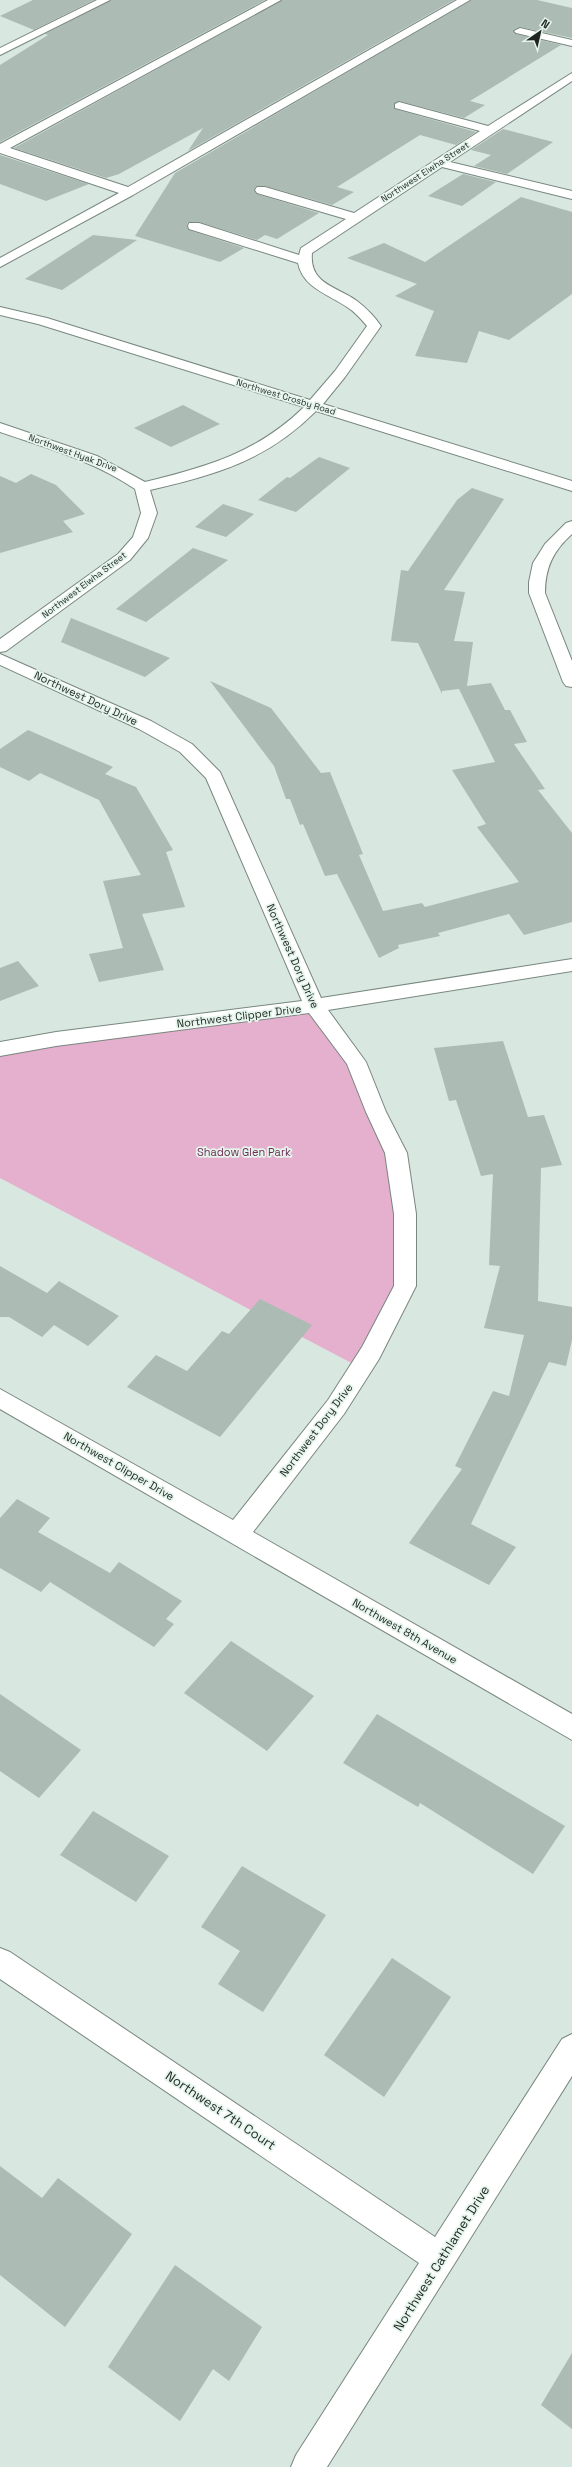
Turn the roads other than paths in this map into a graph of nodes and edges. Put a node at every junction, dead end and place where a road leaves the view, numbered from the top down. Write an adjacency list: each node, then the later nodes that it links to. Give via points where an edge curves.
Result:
1 (105, 0): 6 (street)
2 (276, 0): 12 (street, via 0,149)
3 (465, 0): 12 (street)
4 (520, 31): 5 (street)
5 (572, 43)
6 (0, 52)
7 (572, 76): 9 (street, Northwest Elwha Street)
8 (398, 106): 9 (street)
9 (490, 130): 10 (street, Northwest Elwha Street)
10 (439, 163): 13 (street); 14 (street, Northwest Elwha Street)
11 (261, 190): 14 (street)
12 (129, 192): 16 (street)
13 (572, 195)
14 (356, 218): 17 (street, Northwest Elwha Street, via 306,251)
15 (194, 226): 17 (street)
16 (4, 258)
17 (304, 260): 19 (street, via 306,272 313,281 350,302 374,326)
18 (0, 310): 19 (street, Northwest Crosby Road)
19 (314, 406): 21 (street, Northwest Crosby Road); 22 (street, via 269,443 243,456 187,476)
20 (0, 427): 22 (street, Northwest Hyak Drive, via 122,471)
21 (572, 486)
22 (142, 487): 24 (street, Northwest Elwha Street, via 149,513 140,538 124,557)
23 (572, 526): 26 (street, via 554,541 543,558 536,576 537,592)
24 (0, 647)
25 (0, 658): 28 (street, Northwest Dory Drive, via 145,725 186,748 214,776)
26 (572, 682)
27 (572, 965): 28 (street, Northwest Clipper Drive)
28 (314, 1006): 29 (street, Northwest Clipper Drive, via 56,1038); 31 (street, Northwest Dory Drive, via 356,1062 396,1153 405,1214 405,1286 371,1353 336,1407)
29 (0, 1049)
30 (0, 1398): 31 (street, Northwest Clipper Drive)
31 (237, 1534): 32 (street, Northwest 8th Avenue)
32 (572, 1728)
33 (0, 1962): 35 (street, Northwest 7th Court)
34 (572, 2049): 35 (street, Northwest Cathlamet Drive)
35 (441, 2259): 36 (street, Northwest Cathlamet Drive)
36 (308, 2467)

